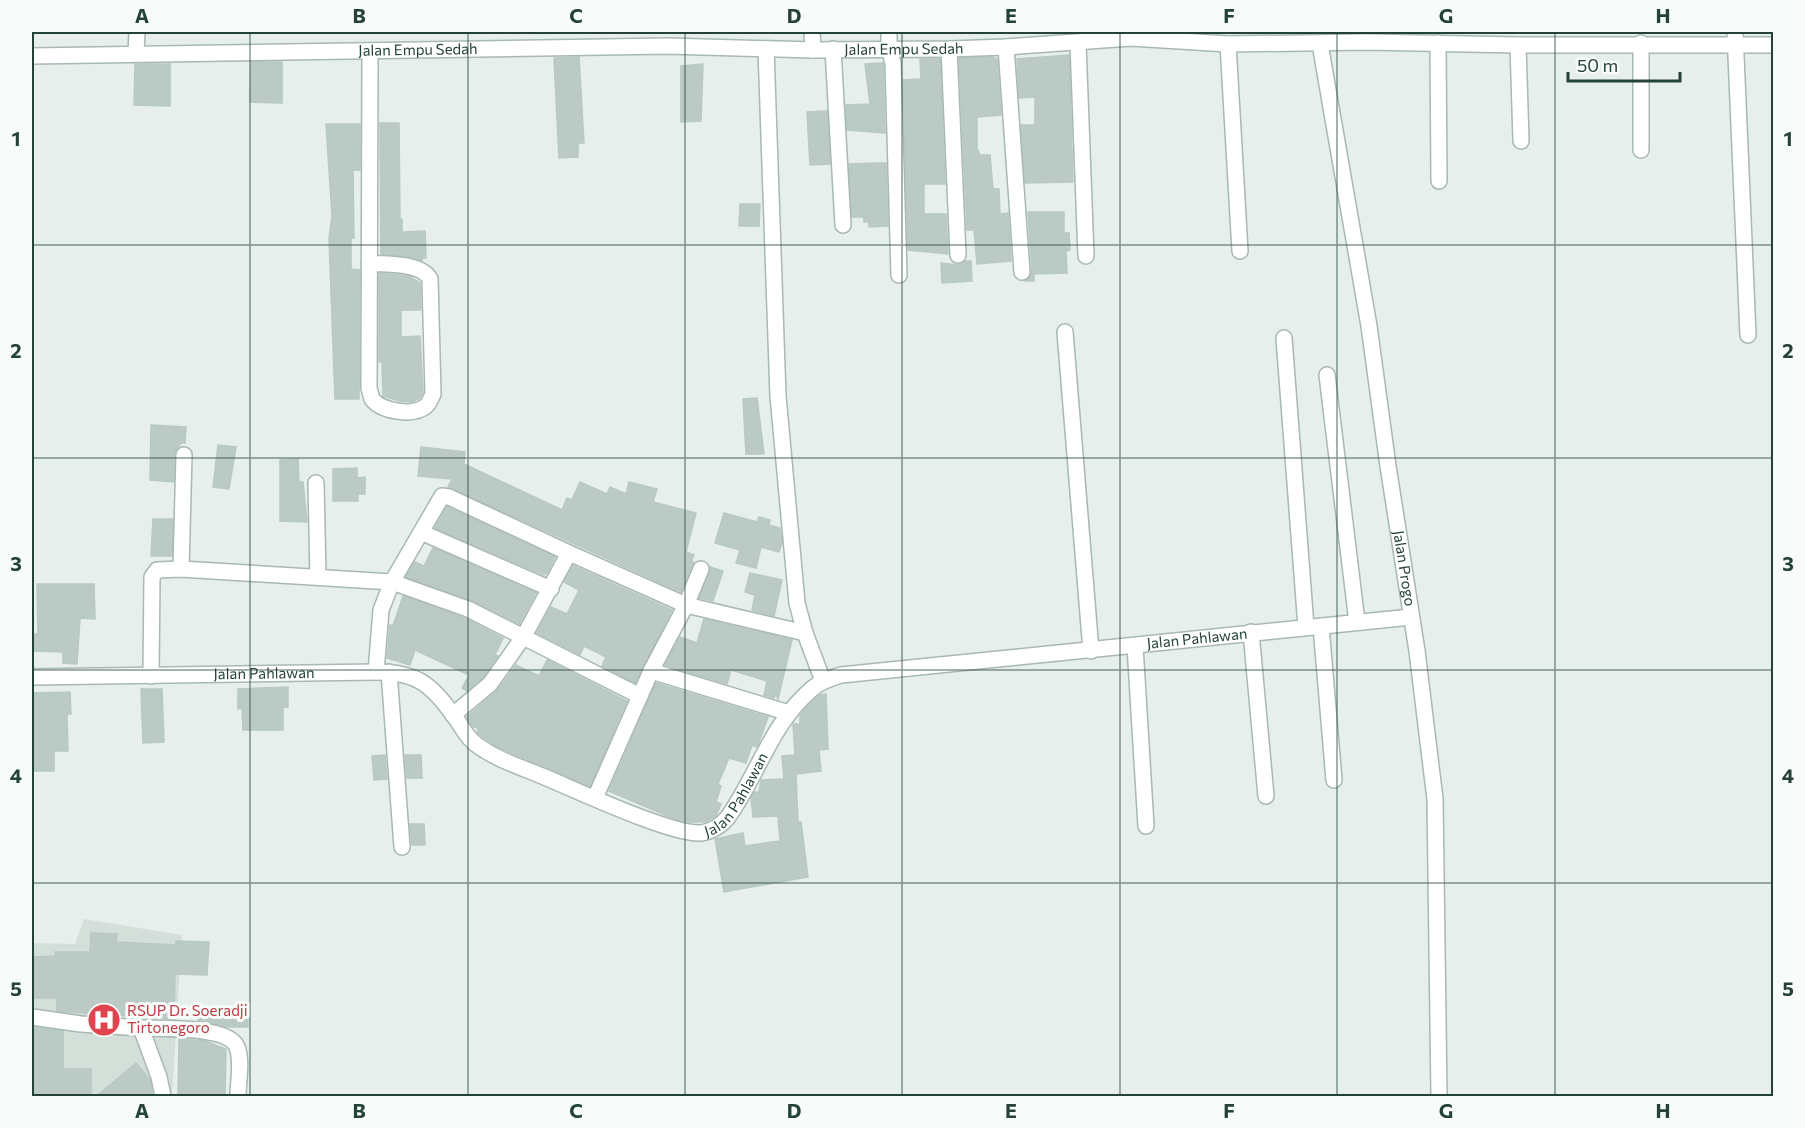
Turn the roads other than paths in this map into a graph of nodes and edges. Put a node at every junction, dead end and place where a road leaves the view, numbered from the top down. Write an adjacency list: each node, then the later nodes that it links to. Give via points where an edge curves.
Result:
1 (137, 32): 26 (street)
2 (812, 32): 24 (street)
3 (889, 32): 22 (street)
4 (1131, 35): 5 (street, Jalan Empu Sedah); 15 (street, Jalan Empu Sedah)
5 (1100, 36): 12 (street, Jalan Empu Sedah)
6 (1278, 37): 15 (street, Jalan Empu Sedah); 16 (street, Jalan Empu Sedah)
7 (1367, 37): 13 (street, Jalan Empu Sedah); 16 (street, Jalan Empu Sedah)
8 (1045, 38): 12 (street, Jalan Empu Sedah); 19 (street, Jalan Empu Sedah)
9 (1492, 38): 13 (street, Jalan Empu Sedah); 17 (street, Jalan Empu Sedah)
10 (1735, 38): 14 (street, Jalan Empu Sedah); 18 (street, Jalan Empu Sedah); 39 (street)
11 (668, 39): 20 (street, Jalan Empu Sedah); 25 (street, Jalan Empu Sedah)
12 (1078, 43): 34 (street)
13 (1438, 43): 30 (street)
14 (1641, 43): 17 (street, Jalan Empu Sedah); 29 (street)
15 (1228, 44): 32 (street)
16 (1320, 45): 52 (street, Jalan Progo, via 1369,326)
17 (1518, 45): 28 (street)
18 (1773, 45)
19 (1006, 47): 23 (street, Jalan Empu Sedah); 36 (street)
20 (766, 49): 24 (street, Jalan Empu Sedah); 56 (street, via 778,396 797,603)
21 (833, 49): 22 (street, Jalan Empu Sedah); 24 (street, Jalan Empu Sedah); 31 (street)
22 (889, 49): 23 (street, Jalan Empu Sedah); 37 (street, via 893,63)
23 (949, 49): 33 (street)
24 (813, 50)
25 (370, 52): 26 (street, Jalan Empu Sedah); 35 (street)
26 (136, 53): 27 (street, Jalan Empu Sedah)
27 (32, 56)
28 (1521, 141)
29 (1641, 150)
30 (1439, 181)
31 (843, 225)
32 (1240, 251)
33 (958, 255)
34 (1086, 256)
35 (369, 263): 35 (street, via 372,399 400,412 421,409 433,394 430,279 416,269)
36 (1022, 272)
37 (899, 275)
38 (1065, 332): 59 (street)
39 (1748, 335)
40 (1284, 338): 54 (street)
41 (1327, 375): 53 (street)
42 (184, 455): 46 (street)
43 (316, 483): 48 (street)
44 (423, 533): 45 (street, via 444,495); 49 (street); 50 (street)
45 (569, 553): 50 (street); 51 (street)
46 (181, 569): 48 (street); 62 (street, via 157,570 153,577)
47 (700, 569): 51 (street)
48 (318, 577): 49 (street)
49 (392, 582): 57 (street, via 468,609); 61 (street, via 381,610)
50 (551, 589): 57 (street)
51 (686, 604): 56 (street); 60 (street)
52 (1411, 617): 53 (street, Jalan Pahlawan); 77 (street, Jalan Progo, via 1435,800)
53 (1357, 622): 54 (street, Jalan Pahlawan)
54 (1314, 627): 55 (street, Jalan Pahlawan); 68 (street)
55 (1251, 632): 58 (street, Jalan Pahlawan); 69 (street)
56 (805, 633): 64 (street)
57 (524, 636): 65 (street); 67 (street, via 490,684)
58 (1135, 646): 59 (street, Jalan Pahlawan); 71 (street)
59 (1091, 651): 64 (street, Jalan Pahlawan, via 841,675)
60 (651, 671): 65 (street); 66 (street)
61 (382, 672): 62 (street, Jalan Pahlawan); 67 (street, Jalan Pahlawan, via 422,680); 72 (street)
62 (151, 676): 63 (street, Jalan Pahlawan)
63 (32, 677)
64 (823, 681): 66 (street, Jalan Pahlawan)
65 (640, 696): 70 (street)
66 (789, 713): 70 (street, Jalan Pahlawan, via 727,818 714,829 699,833 678,829)
67 (453, 715): 70 (street, Jalan Pahlawan, via 470,738 490,753)
68 (1334, 780)
69 (1266, 796)
70 (595, 798)
71 (1146, 826)
72 (402, 847)
73 (32, 1017): 74 (street)
74 (141, 1028): 75 (street); 76 (street, via 206,1031 228,1038 238,1053)
75 (163, 1096)
76 (238, 1096)
77 (1439, 1096)

